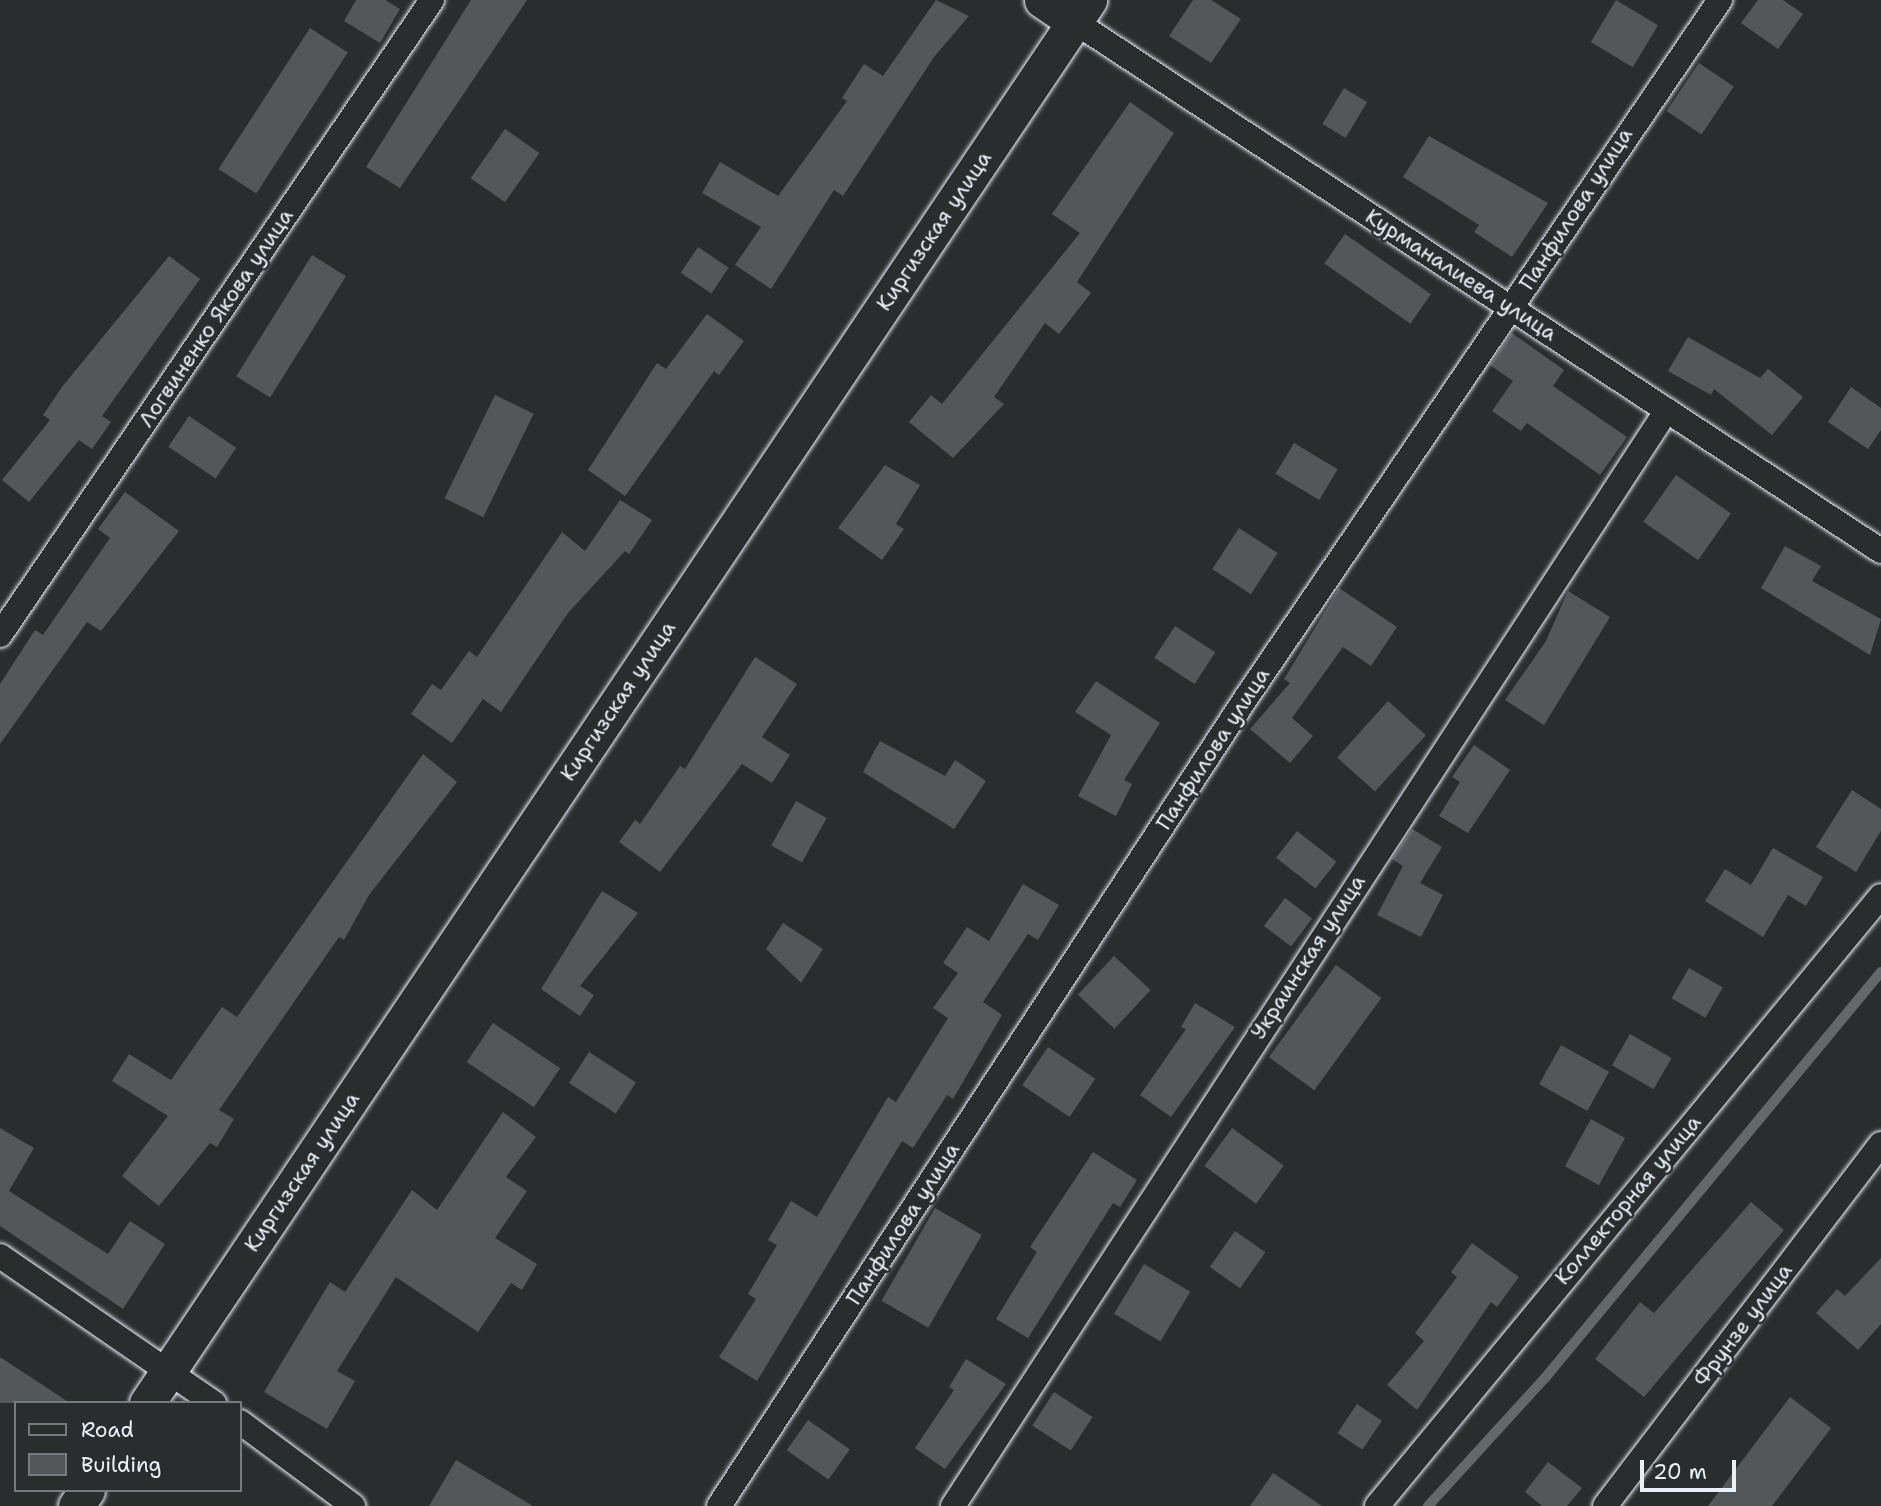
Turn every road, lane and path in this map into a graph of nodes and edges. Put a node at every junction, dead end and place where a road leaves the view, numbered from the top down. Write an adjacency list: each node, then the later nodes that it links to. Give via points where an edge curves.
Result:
1 (432, 0): 8 (street, Логвиненко Якова улица)
2 (1042, 0): 4 (main road, Курманалиева улица)
3 (1720, 0): 5 (street, Панфилова улица)
4 (1082, 11): 5 (street, Курманалиева улица); 12 (main road, Киргизская улица)
5 (1511, 308): 6 (street, Курманалиева улица); 17 (street, Панфилова улица, via 1246,698)
6 (1667, 410): 7 (street, Курманалиева улица); 18 (street, Украинская улица)
7 (1881, 551)
8 (0, 635)
9 (1881, 896): 19 (street, Коллекторная улица)
10 (1881, 1144): 20 (street, Фрунзе улица)
11 (0, 1256): 12 (street)
12 (170, 1370): 13 (main road, Киргизская улица); 14 (street)
13 (148, 1401)
14 (211, 1401)
15 (242, 1423): 16 (street)
16 (353, 1506)
17 (719, 1506)
18 (953, 1506)
19 (1377, 1506)
20 (1605, 1506)

